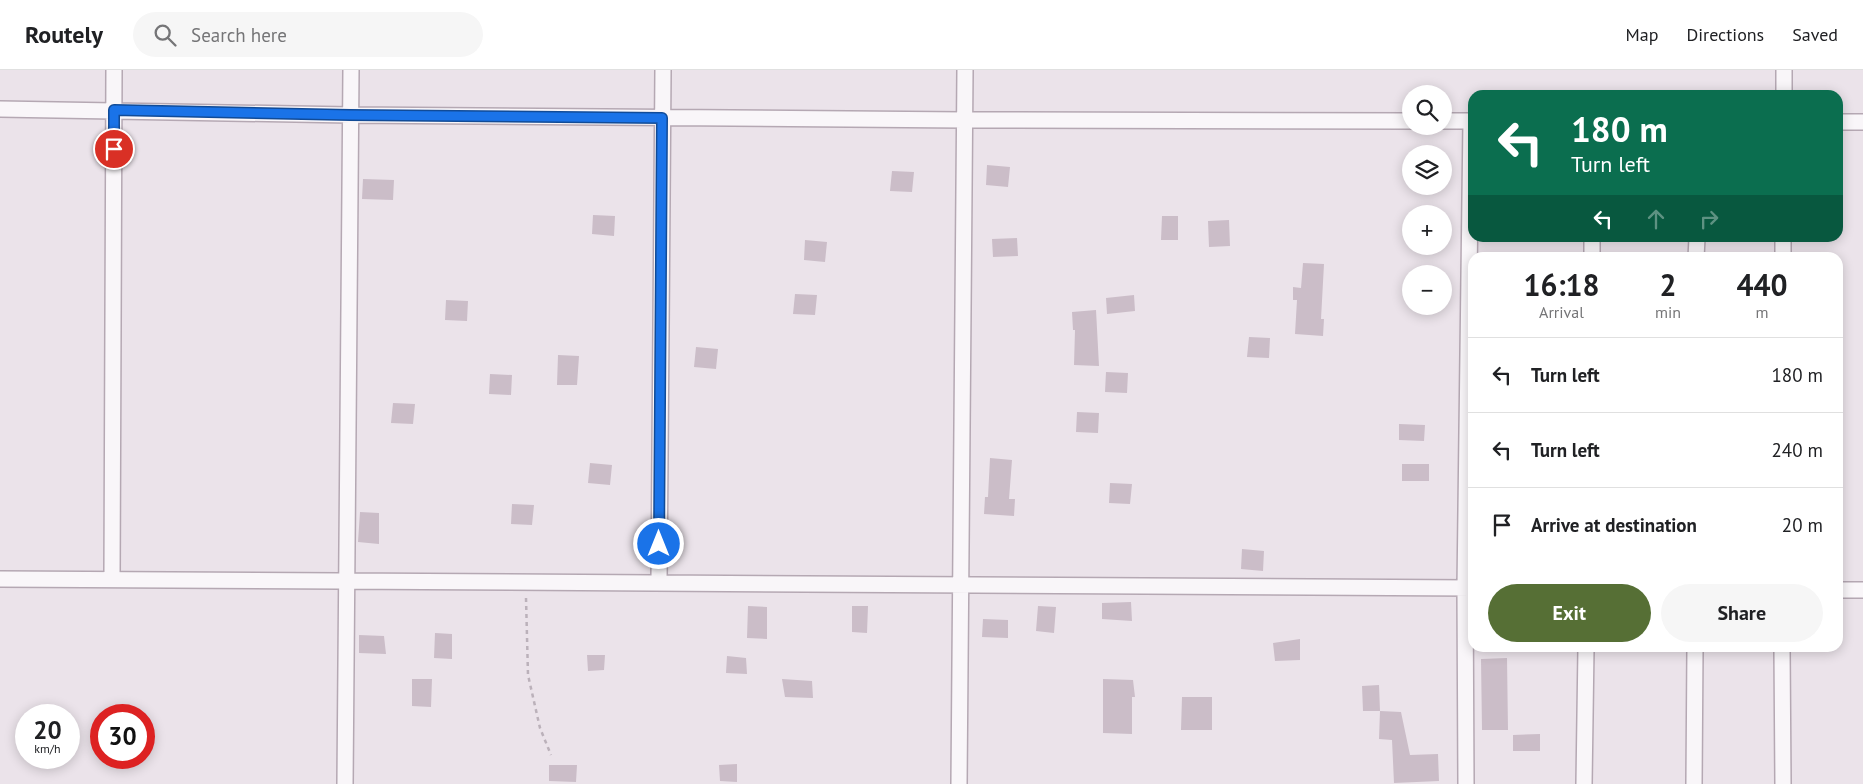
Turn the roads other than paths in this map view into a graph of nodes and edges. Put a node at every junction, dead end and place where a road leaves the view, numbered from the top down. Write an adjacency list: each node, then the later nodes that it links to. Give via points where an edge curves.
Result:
1 (114, 70): 8 (street)
2 (351, 70): 9 (street)
3 (663, 70): 10 (street)
4 (965, 70): 11 (street)
5 (1784, 70): 6 (street)
6 (1784, 90)
7 (0, 109): 8 (street)
8 (114, 110): 9 (street); 18 (street)
9 (350, 115): 10 (street); 19 (street)
10 (662, 118): 11 (street); 20 (street)
11 (964, 120): 12 (street); 21 (street)
12 (1402, 121)
13 (1452, 121): 14 (street)
14 (1468, 121)
15 (1843, 122): 16 (street)
16 (1863, 122)
17 (0, 578): 18 (street)
18 (112, 578): 19 (street)
19 (347, 580): 20 (street); 29 (street)
20 (659, 582): 21 (street)
21 (961, 584): 22 (street); 30 (street)
22 (1468, 588)
23 (1843, 590): 24 (street)
24 (1863, 590)
25 (1468, 652): 31 (street)
26 (1586, 652): 32 (street)
27 (1695, 652): 33 (street)
28 (1782, 652): 34 (street)
29 (345, 784)
30 (959, 784)
31 (1466, 784)
32 (1584, 784)
33 (1694, 784)
34 (1783, 784)

